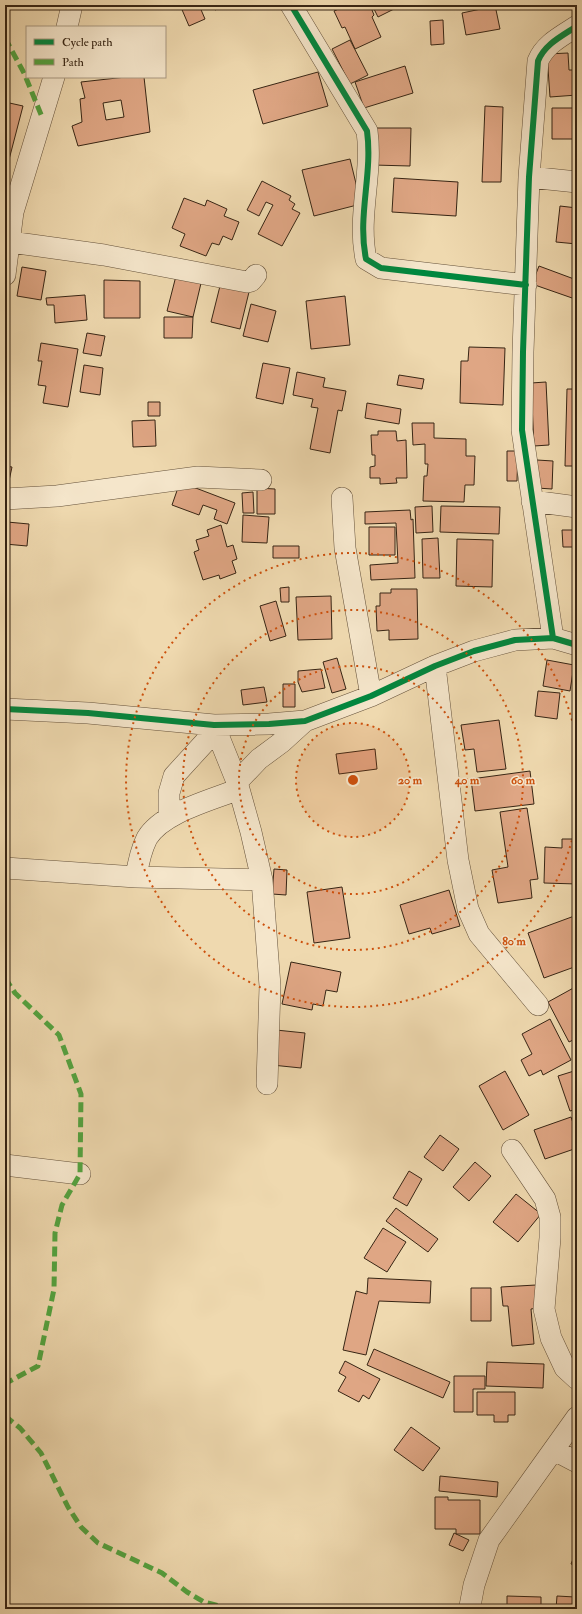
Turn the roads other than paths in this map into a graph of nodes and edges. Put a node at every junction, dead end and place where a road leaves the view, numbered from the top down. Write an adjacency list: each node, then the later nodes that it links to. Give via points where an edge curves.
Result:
1 (72, 5): 3 (street)
2 (291, 5): 11 (street, via 367,131 370,150 362,227 366,259 381,268)
3 (67, 26)
4 (577, 26): 6 (street, via 549,45 538,61)
5 (54, 78): 8 (street, via 13,212)
6 (529, 177): 7 (street); 11 (street)
7 (577, 182)
8 (10, 242): 9 (street); 10 (street, via 104,255 247,282)
9 (5, 275)
10 (256, 275)
11 (526, 285): 15 (street, via 522,352 522,430)
12 (261, 480): 13 (street, via 198,477 57,496)
13 (5, 498)
14 (342, 498): 20 (street, via 346,548)
15 (532, 501): 16 (street); 17 (street)
16 (577, 507)
17 (553, 638): 18 (street); 19 (street, via 515,640 474,651)
18 (577, 645)
19 (435, 666): 20 (street); 29 (street, via 458,860 468,909 479,934)
20 (371, 696): 22 (street)
21 (5, 709): 23 (street, via 88,713)
22 (305, 721): 23 (street); 24 (street, via 258,759)
23 (215, 727): 24 (street); 25 (street, via 174,776 169,793)
24 (238, 786): 25 (street); 28 (street)
25 (169, 817): 27 (street, via 158,825 147,839 138,862)
26 (5, 868): 27 (street)
27 (136, 877): 28 (street)
28 (262, 880): 30 (street, via 270,986)
29 (538, 1005)
30 (267, 1084)
31 (512, 1150): 34 (street, via 545,1199 550,1217 550,1238 544,1309 551,1338 565,1368)
32 (5, 1165): 33 (street)
33 (80, 1174)
34 (577, 1379)
35 (577, 1417): 36 (street)
36 (554, 1450): 37 (street); 38 (street, via 489,1540 474,1585 470,1606)
37 (577, 1462)
38 (472, 1609)

